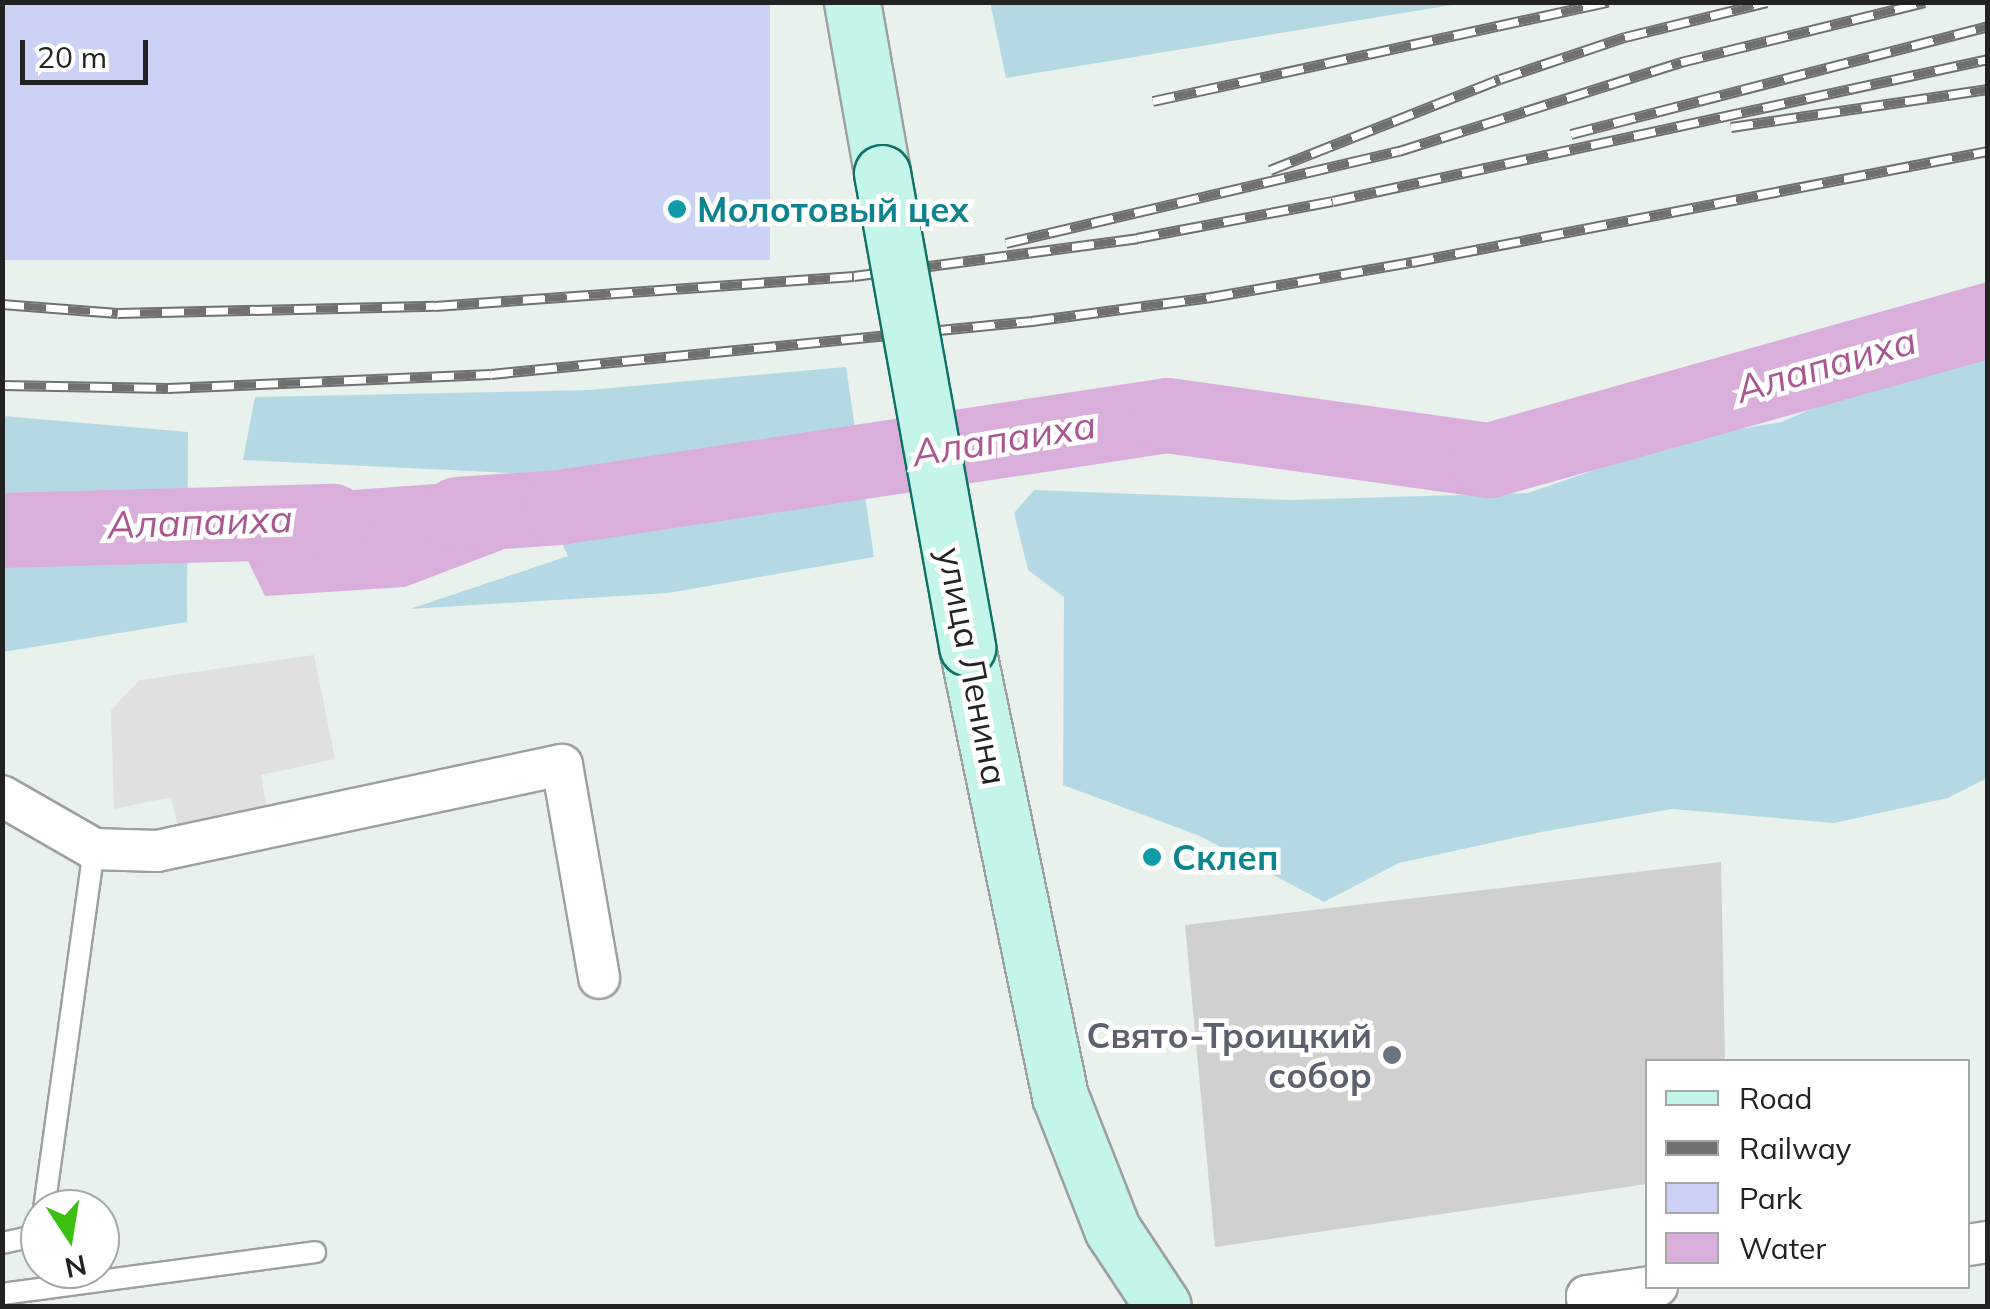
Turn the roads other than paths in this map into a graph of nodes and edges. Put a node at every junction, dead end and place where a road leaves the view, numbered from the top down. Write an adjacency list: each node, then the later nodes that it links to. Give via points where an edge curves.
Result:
1 (852, 2): 6 (main road, улица Ленина, bridge, via 967,646 1060,1096)
2 (2, 796): 3 (street)
3 (94, 850): 4 (street, via 156,851 562,765); 5 (lane)
4 (599, 978)
5 (47, 1189)
6 (1112, 1229): 10 (main road); 11 (main road, улица Ленина)
7 (315, 1252): 9 (lane)
8 (1645, 1288): 12 (street, via 1587,1296)
9 (2, 1294)
10 (1119, 1306)
11 (1163, 1306)
12 (1588, 1306)

